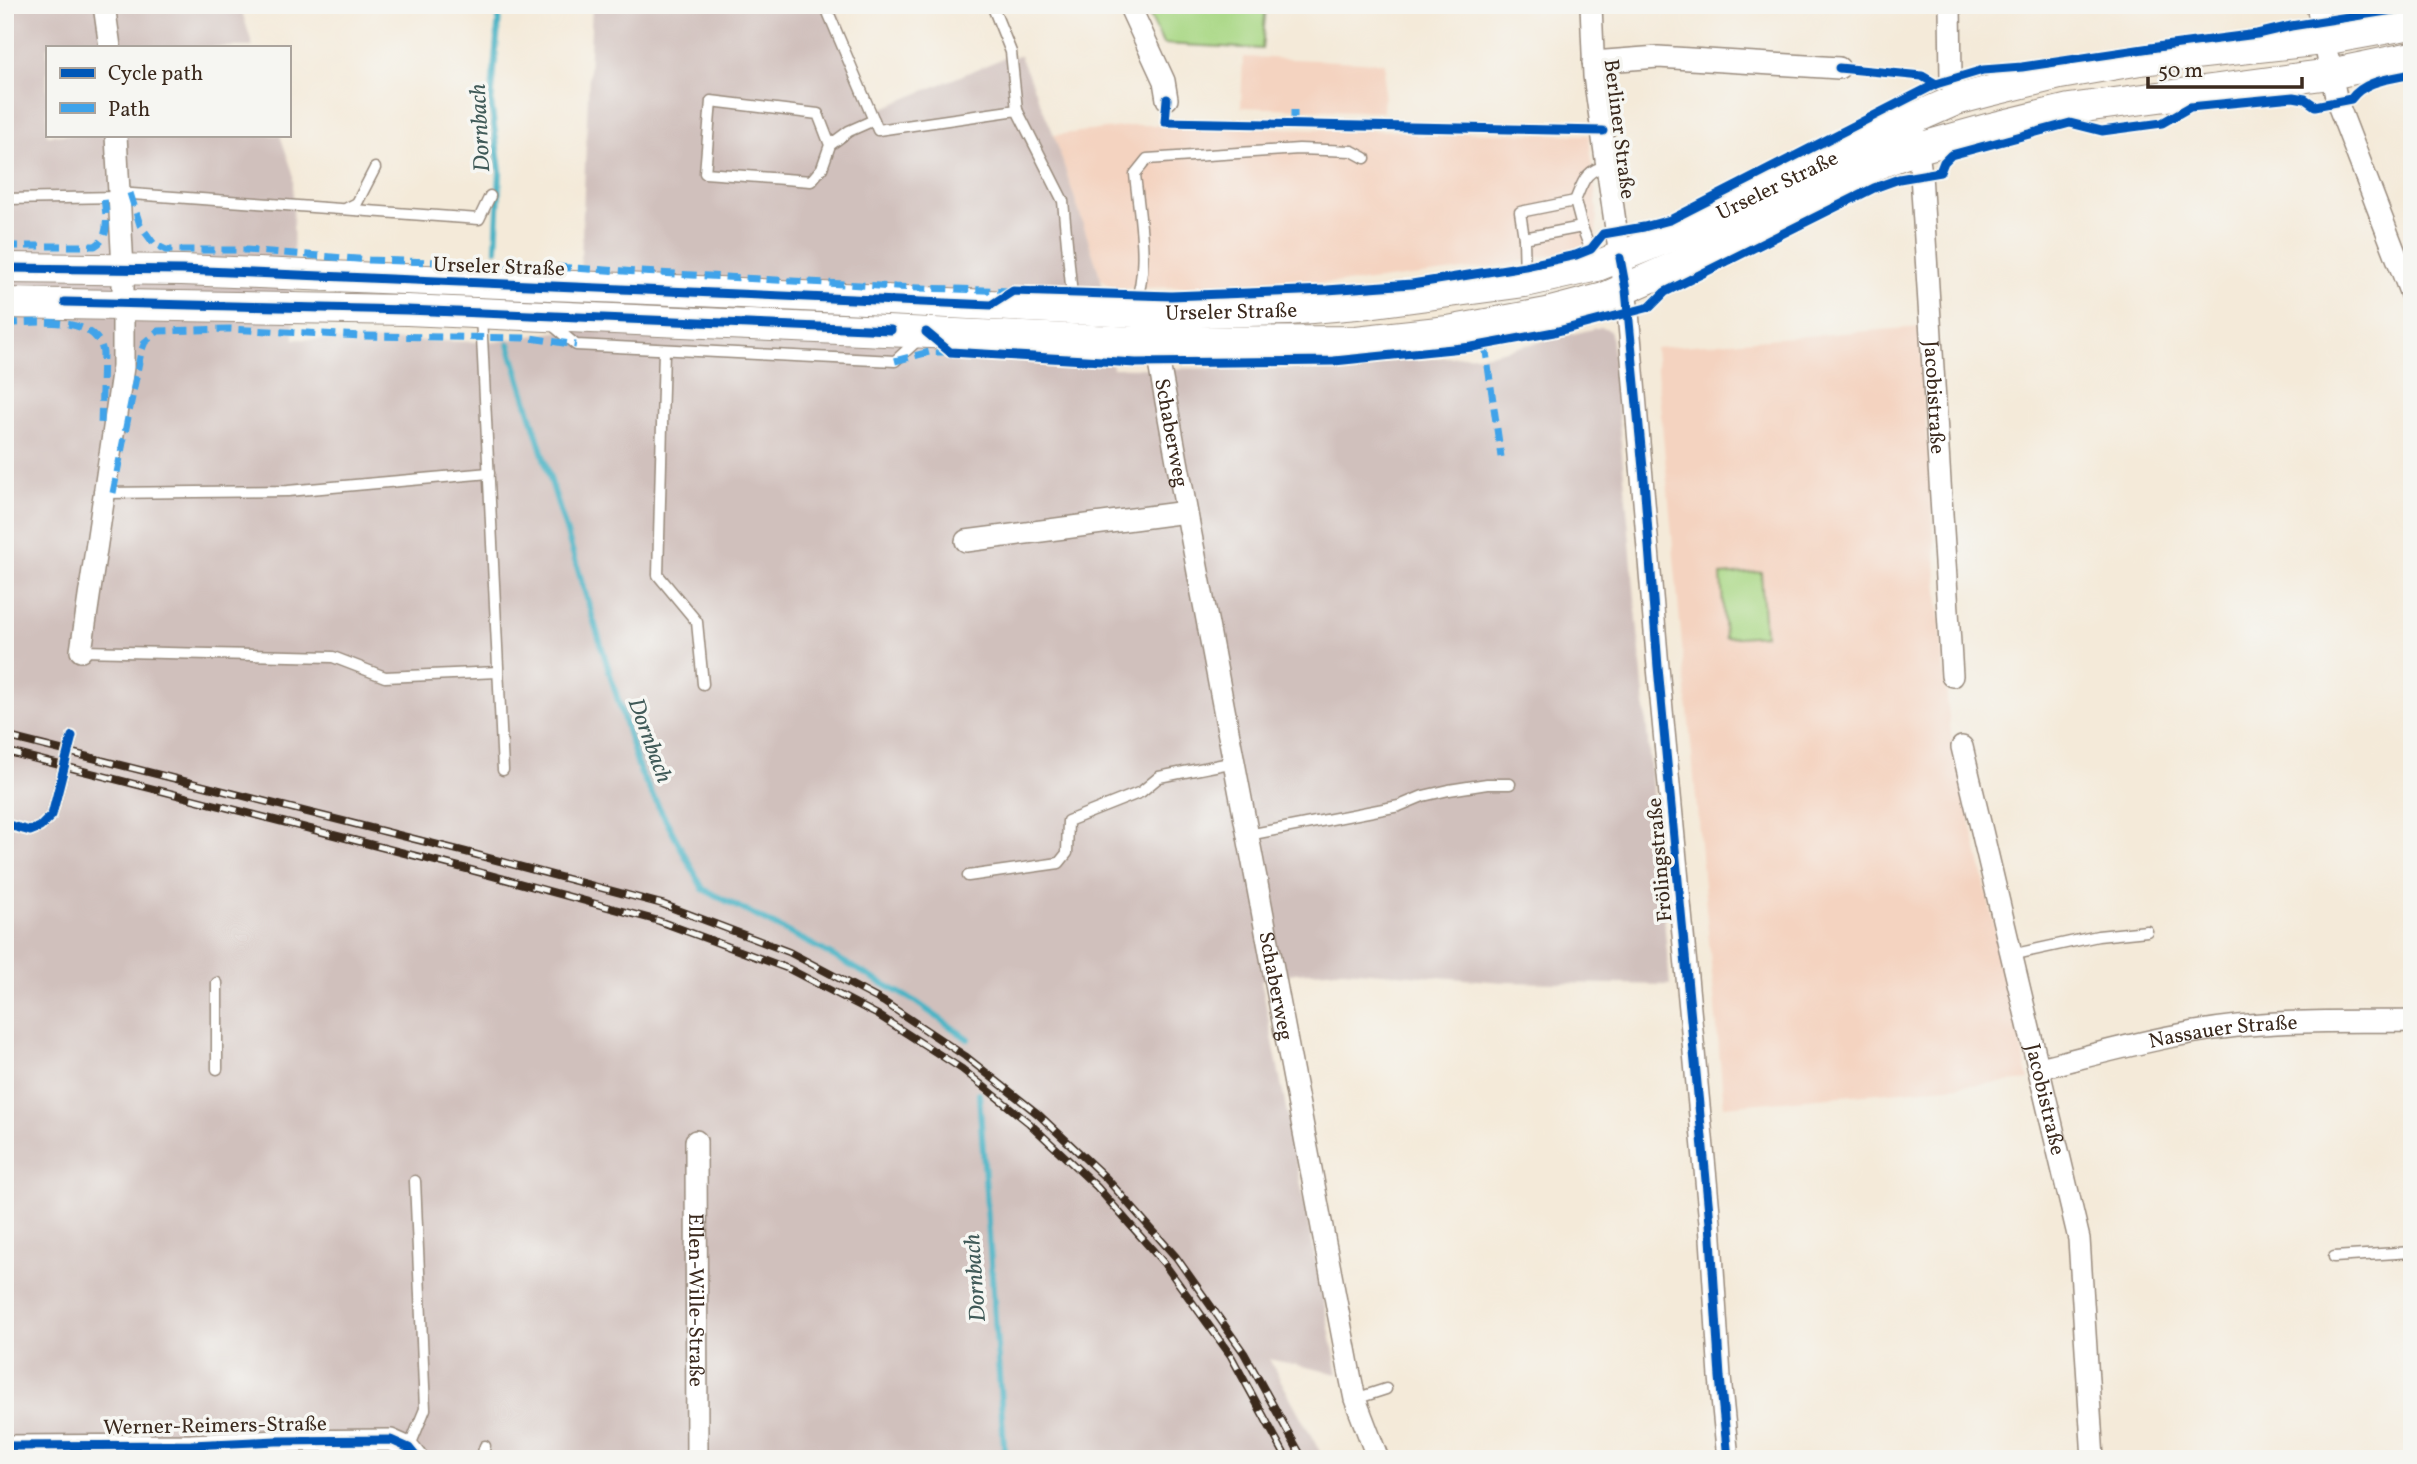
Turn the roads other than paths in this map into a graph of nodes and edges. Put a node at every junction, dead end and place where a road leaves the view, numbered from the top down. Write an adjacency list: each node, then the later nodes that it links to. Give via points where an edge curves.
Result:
1 (104, 5): 10 (street)
2 (825, 5): 19 (lane)
3 (992, 5): 17 (lane, via 1011,52)
4 (1129, 5): 15 (street, via 1164,81)
5 (1591, 5): 12 (street, Berliner Straße)
6 (1950, 5): 16 (street, via 1951,79)
7 (2317, 5): 9 (street)
8 (2412, 24): 9 (street, Urseler Straße)
9 (2323, 40): 14 (street); 16 (street, Urseler Straße, via 2140,60)
10 (110, 46)
11 (2412, 57): 14 (street, Urseler Straße)
12 (1593, 62): 13 (street, Berliner Straße, via 1658,57); 24 (street, Berliner Straße)
13 (1839, 68)
14 (2330, 74): 22 (street, Urseler Straße, via 2069,109); 38 (street)
15 (1167, 99)
16 (1956, 100): 18 (street, Urseler Straße)
17 (1017, 110): 19 (lane, via 878,130); 41 (lane, via 1063,201)
18 (1913, 119): 22 (street, Jacobistraße); 33 (street, Urseler Straße)
19 (874, 120): 21 (lane)
20 (116, 136): 26 (street)
21 (831, 145): 21 (lane, via 811,181 705,173 712,101 818,114)
22 (1919, 148): 37 (street, Urseler Straße, via 1877,164); 53 (street, Jacobistraße)
23 (1365, 158): 44 (lane, via 1352,151 1299,149 1147,159 1135,174 1142,265 1139,296)
24 (1607, 166): 29 (lane, via 1588,174); 33 (street, Berliner Straße)
25 (375, 168): 30 (lane, via 357,203)
26 (118, 195): 28 (lane); 30 (lane); 35 (street)
27 (490, 196): 30 (lane, via 479,219)
28 (5, 199)
29 (1575, 201): 31 (lane); 32 (lane, via 1520,212)
30 (344, 209)
31 (1582, 227): 32 (lane); 33 (lane)
32 (1524, 238): 36 (lane)
33 (1609, 262): 36 (street, Urseler Straße); 37 (street, Frölingstraße)
34 (5, 268): 35 (street, Urseler Straße)
35 (123, 269): 40 (street); 41 (street, Urseler Straße)
36 (1525, 282): 44 (street, Urseler Straße, via 1380,302)
37 (1626, 290): 44 (street, Urseler Straße, via 1547,313 1356,341); 81 (street, Frölingstraße)
38 (2412, 297)
39 (5, 303): 40 (street, Urseler Straße)
40 (123, 303): 42 (street, Urseler Straße); 48 (street, via 121,391)
41 (1074, 309): 44 (street, Urseler Straße)
42 (481, 313): 43 (street, Urseler Straße); 47 (lane)
43 (541, 315): 45 (street, Urseler Straße); 46 (lane, via 576,345)
44 (1148, 322): 45 (street, Urseler Straße); 49 (street, Schaberweg)
45 (926, 332): 46 (lane, via 895,361)
46 (664, 350): 54 (lane, via 658,575 697,622)
47 (489, 474): 48 (lane, via 288,491); 52 (lane)
48 (104, 492): 51 (street)
49 (1186, 512): 50 (street, Schaberweg); 57 (street, Schaberweg)
50 (967, 541)
51 (81, 651): 52 (lane, via 333,657 385,677)
52 (498, 672): 58 (lane)
53 (1952, 676)
54 (703, 684)
55 (72, 736): 60 (lane, bridge)
56 (1962, 747): 64 (street, Jacobistraße)
57 (1235, 762): 61 (street, Schaberweg); 62 (lane, via 1159,777 1141,792 1068,821 1067,853 1059,863)
58 (503, 770)
59 (1510, 783): 61 (lane, via 1450,790 1399,806)
60 (52, 815)
61 (1248, 835): 74 (street, Schaberweg)
62 (968, 876)
63 (2147, 931): 64 (lane, via 2098,936)
64 (2011, 955): 67 (street, Jacobistraße)
65 (217, 983): 68 (lane)
66 (2412, 1021): 67 (street, Nassauer Straße, via 2215,1029 2144,1041)
67 (2040, 1068): 82 (street, Jacobistraße, via 2079,1239)
68 (217, 1069)
69 (696, 1141): 79 (street, Ellen-Wille-Straße)
70 (415, 1181): 77 (lane, via 425,1409)
71 (2412, 1252): 72 (lane)
72 (2334, 1257)
73 (1386, 1390): 74 (lane)
74 (1355, 1399): 80 (street, Schaberweg)
75 (5, 1446): 77 (street, Werner-Reimers-Straße, via 391,1440)
76 (485, 1447): 78 (lane)
77 (413, 1453)
78 (481, 1459)
79 (697, 1459)
80 (1378, 1459)
81 (1728, 1459)
82 (2093, 1459)

